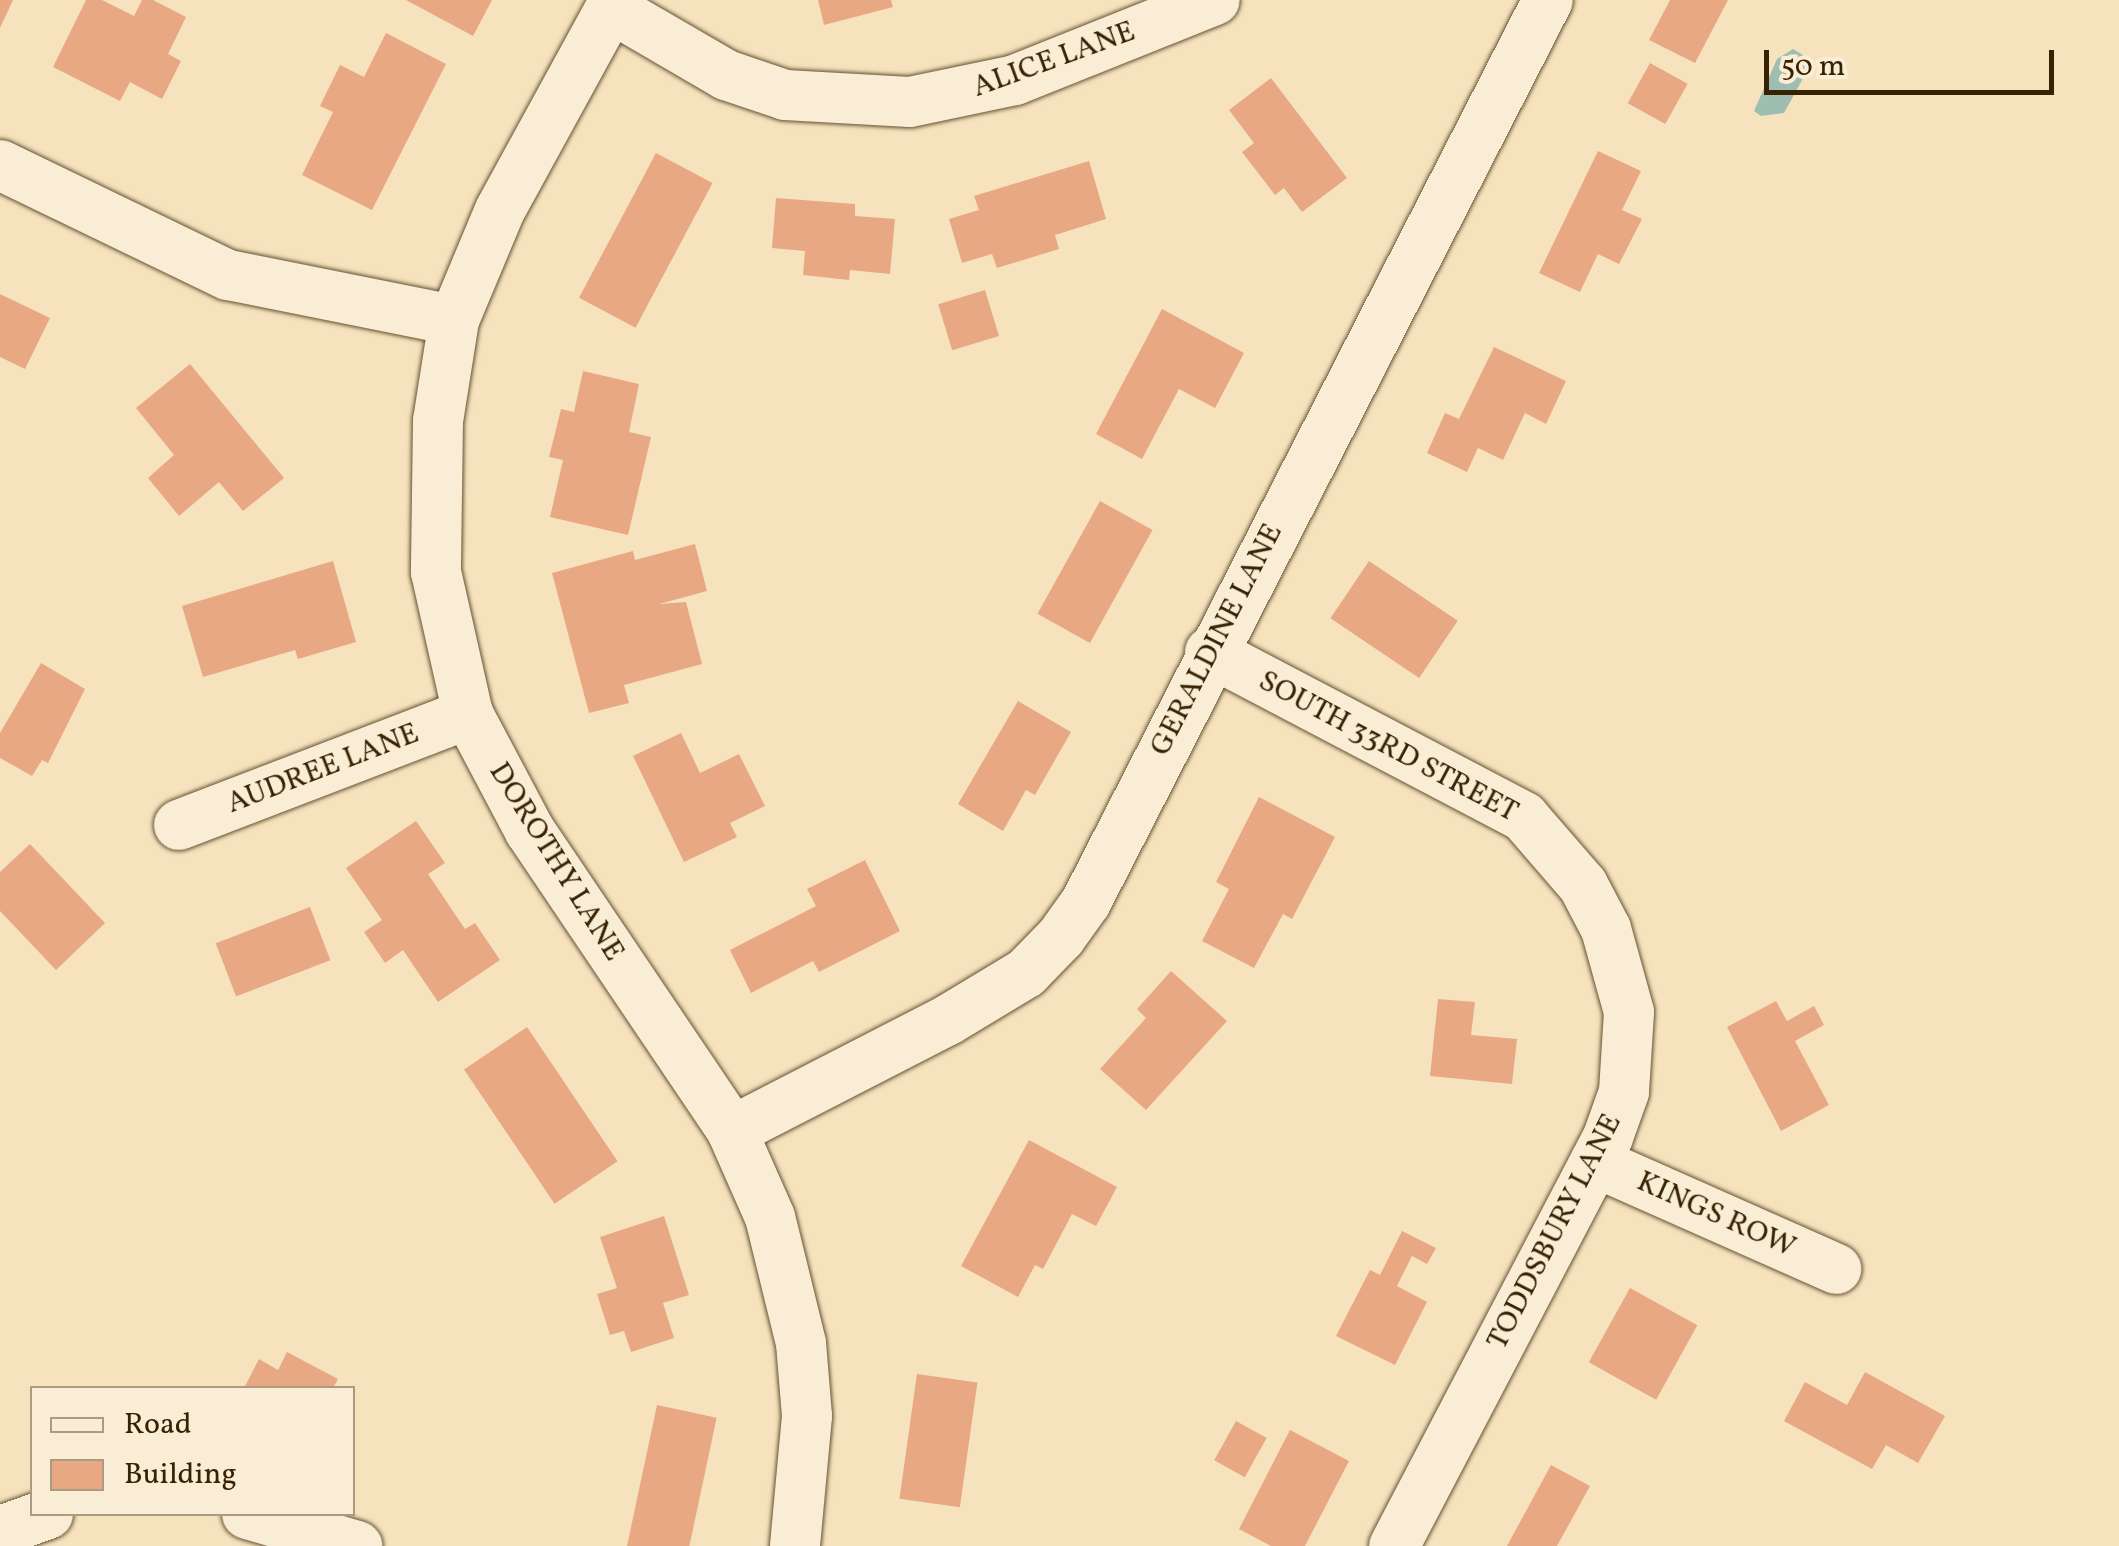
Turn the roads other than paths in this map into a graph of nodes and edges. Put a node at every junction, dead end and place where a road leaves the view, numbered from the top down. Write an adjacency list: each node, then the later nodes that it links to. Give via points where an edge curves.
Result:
1 (1215, 0): 3 (street, ALICE LANE, via 1015,80 910,102 785,95 726,75)
2 (1548, 0): 6 (street, GERALDINE LANE)
3 (613, 4): 5 (street, DOROTHY LANE, via 500,210)
4 (0, 165): 5 (street, via 228,275)
5 (454, 320): 7 (street, DOROTHY LANE, via 432,521 436,572)
6 (1210, 652): 9 (street, SOUTH 33RD STREET, via 1524,817); 10 (street, GERALDINE LANE, via 1062,938 1026,972 948,1020)
7 (468, 714): 8 (street, AUDREE LANE); 10 (street, DOROTHY LANE, via 530,831)
8 (179, 825)
9 (1558, 853): 11 (street, TODDSBURY LANE, via 1606,930 1629,1012 1624,1092)
10 (732, 1132): 17 (street, DOROTHY LANE, via 770,1217 801,1343 807,1416)
11 (1595, 1162): 12 (street, KINGS ROW); 18 (street, TODDSBURY LANE)
12 (1836, 1269)
13 (42, 1516): 15 (street)
14 (255, 1516): 16 (street)
15 (0, 1530)
16 (358, 1546)
17 (795, 1546)
18 (1394, 1546)

